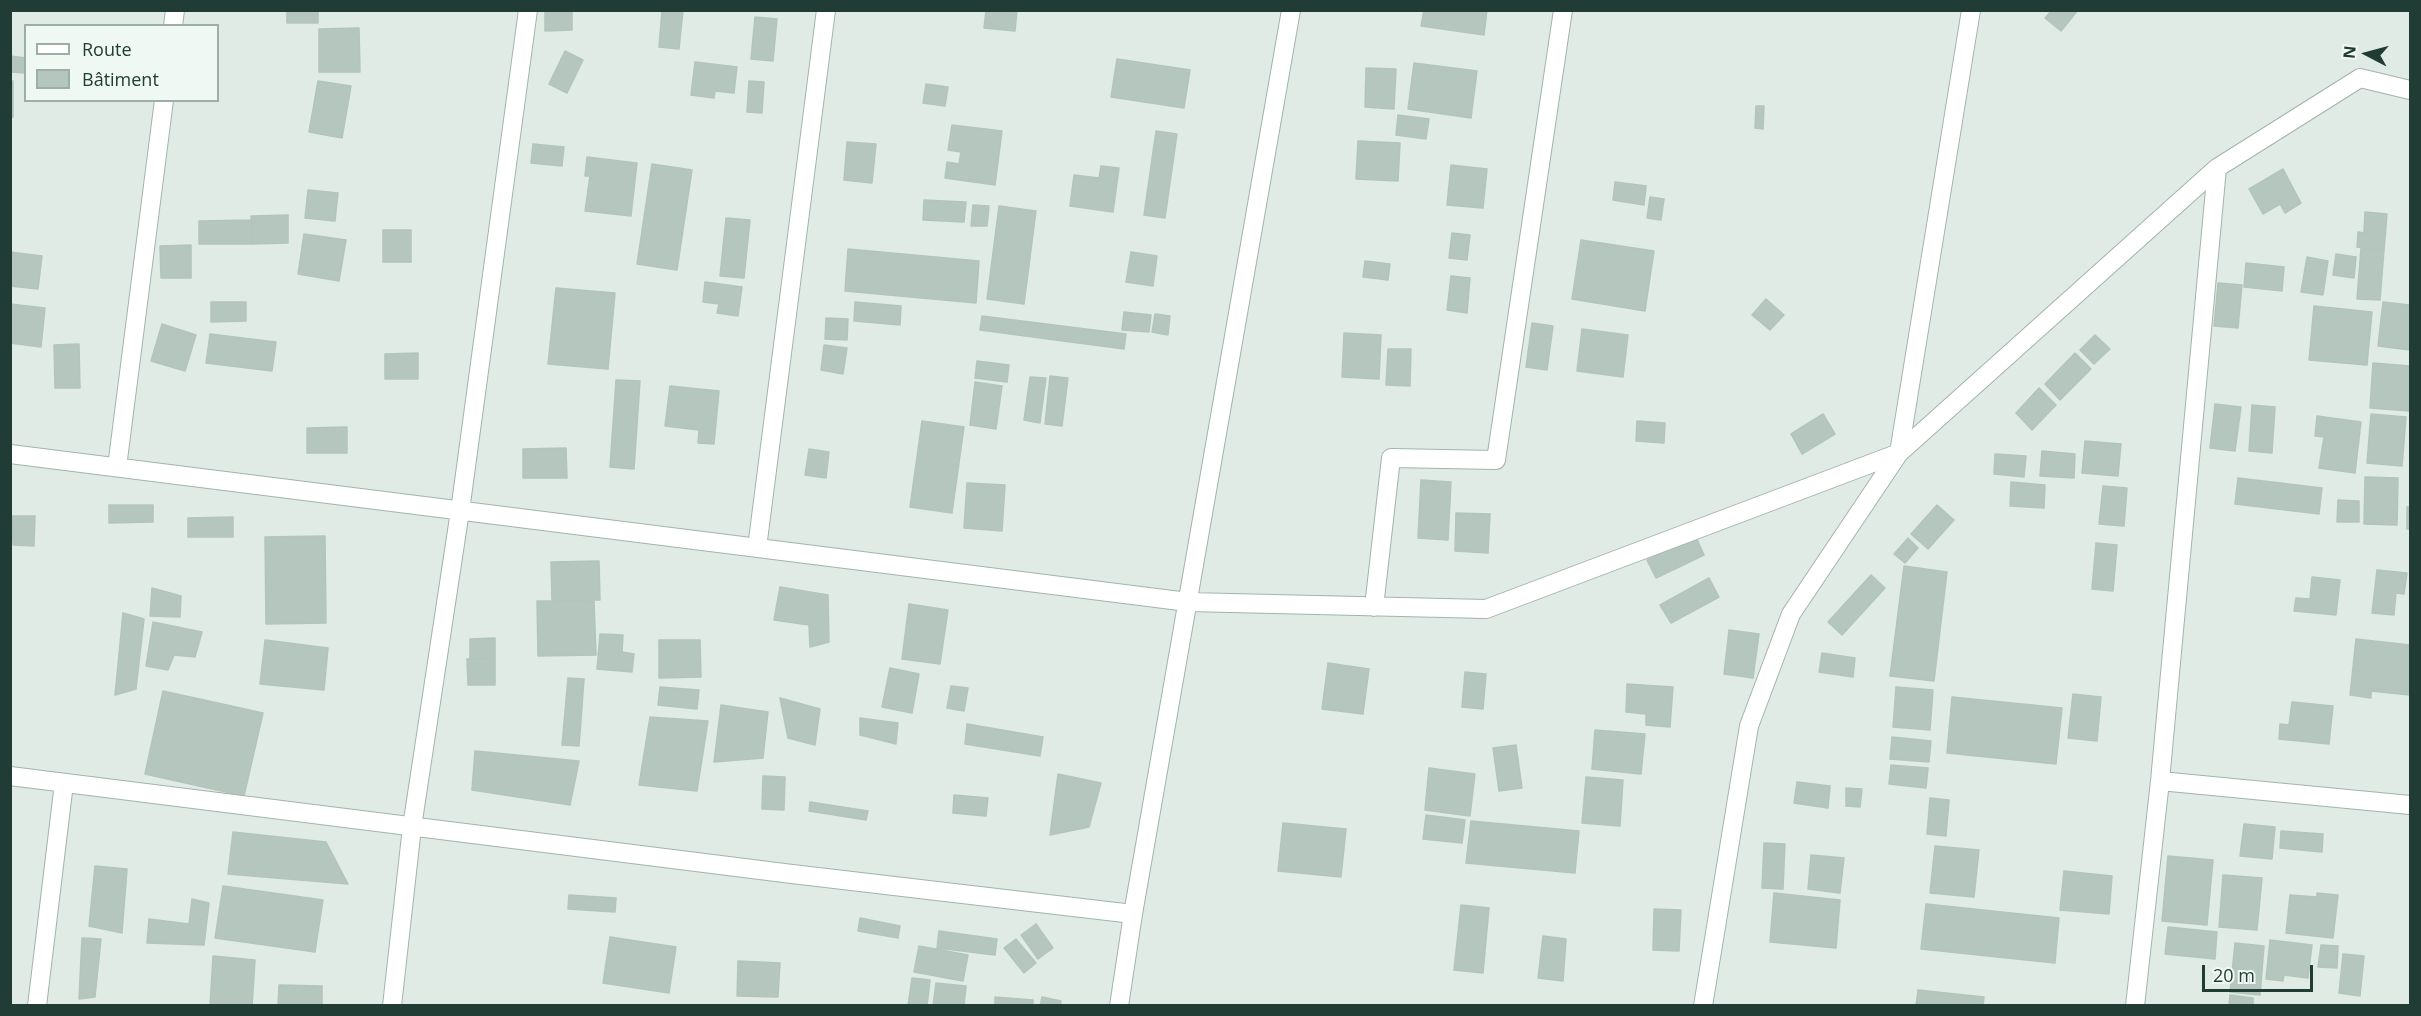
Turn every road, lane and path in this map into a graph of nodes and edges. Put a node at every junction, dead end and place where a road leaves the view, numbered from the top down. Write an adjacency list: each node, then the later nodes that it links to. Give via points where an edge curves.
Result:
1 (528, 10): 12 (street)
2 (826, 10): 13 (street)
3 (1291, 10): 14 (street)
4 (1563, 10): 15 (street, via 1496,460 1391,458)
5 (1971, 10): 9 (street)
6 (2410, 90): 8 (street, via 2360,78)
7 (164, 102): 11 (street)
8 (2217, 168): 9 (street); 17 (street)
9 (1899, 453): 15 (street, via 1485,609); 25 (street, via 1791,614 1749,726)
10 (10, 454): 11 (street)
11 (117, 467): 12 (street)
12 (460, 511): 13 (street); 20 (street)
13 (757, 548): 14 (street)
14 (1188, 602): 15 (street); 21 (street)
15 (1374, 607)
16 (10, 776): 18 (street)
17 (2160, 781): 19 (street); 26 (street)
18 (64, 783): 20 (street); 22 (street)
19 (2410, 805)
20 (412, 827): 21 (street); 23 (street)
21 (1133, 914): 24 (street)
22 (37, 1005)
23 (392, 1005)
24 (1119, 1005)
25 (1702, 1005)
26 (2135, 1005)

